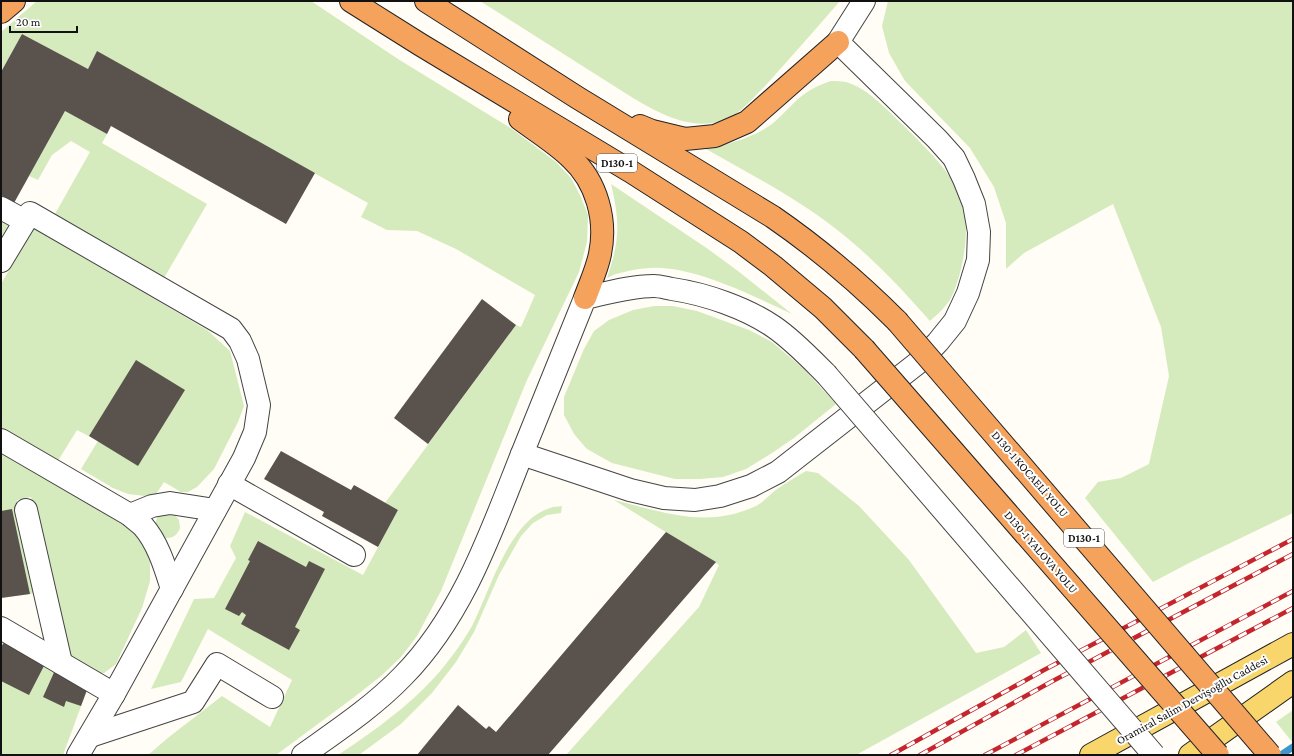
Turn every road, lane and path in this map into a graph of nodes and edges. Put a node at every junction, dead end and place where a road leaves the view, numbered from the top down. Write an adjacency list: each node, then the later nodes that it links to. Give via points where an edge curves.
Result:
1 (14, 1): 5 (highway)
2 (351, 1): 7 (highway, D130-1)
3 (864, 1): 6 (street)
4 (432, 4): 8 (highway, D130-1)
5 (1, 12)
6 (838, 42): 8 (highway, via 747,122 715,136 685,139 652,131); 14 (street, via 954,158 964,179 974,204 979,232 978,260 968,293 955,321 919,362 778,472 751,486 720,496 695,500 664,498 630,490)
7 (421, 45): 12 (highway, via 571,158 584,172 592,186 602,222 600,254); 33 (highway, D130-1 YALOVA YOLU / D130-1, bridge, via 630,171 741,242 818,304 864,349)
8 (578, 98): 34 (highway, D130-1 KOCAELİ YOLU / D130-1, bridge, via 774,217 872,296 898,321)
9 (1, 208): 10 (street)
10 (24, 221): 11 (street); 15 (street, via 30,213 231,329 236,335 248,359 259,405 255,432)
11 (1, 261)
12 (585, 298): 14 (street); 31 (street, bridge, via 637,287 655,286 711,298 747,312 774,327 826,374)
13 (1, 440): 18 (street)
14 (522, 454): 29 (street, via 473,572 442,627 423,654 380,698)
15 (230, 484): 17 (street); 19 (street)
16 (26, 510): 23 (street)
17 (215, 510): 18 (street, via 170,502 152,506); 20 (street)
18 (130, 516): 20 (street, via 142,526 153,542)
19 (354, 555)
20 (172, 589): 25 (street)
21 (1, 628): 23 (street)
22 (1293, 644): 30 (main road, Oramiral Salim Dervişoğllu Caddesi)
23 (61, 663): 25 (street)
24 (1293, 682): 32 (main road)
25 (114, 694): 27 (street)
26 (272, 696): 27 (street, via 217,664 193,702)
27 (90, 736): 28 (street)
28 (78, 755)
29 (303, 755)
30 (1091, 755)
31 (1154, 755)
32 (1190, 755)
33 (1218, 755)
34 (1270, 755)

